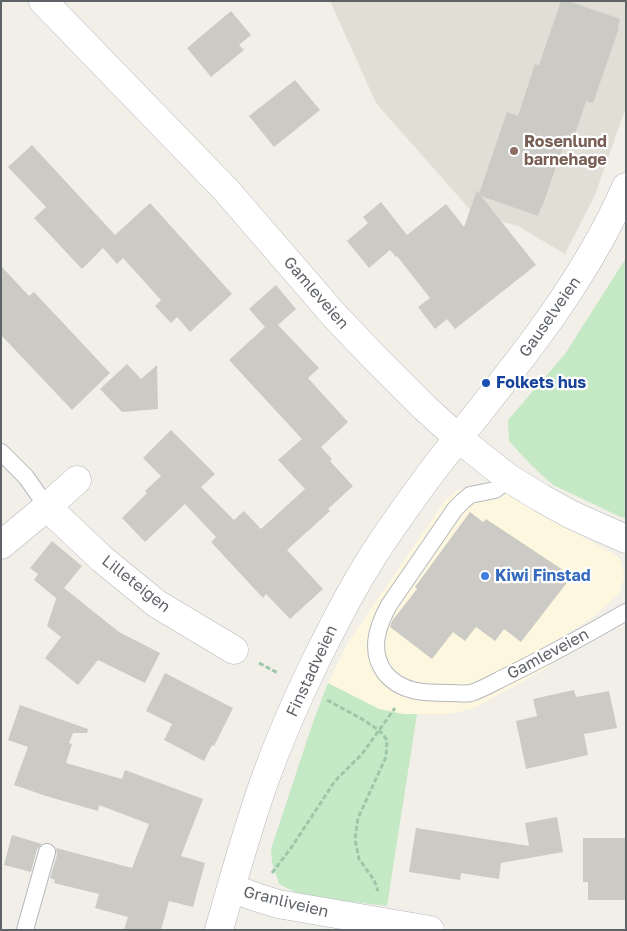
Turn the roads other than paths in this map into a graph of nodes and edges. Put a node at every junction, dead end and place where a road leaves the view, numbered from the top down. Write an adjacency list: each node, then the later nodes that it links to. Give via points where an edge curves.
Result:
1 (43, 1): 3 (street, Gamleveien, via 226,190 334,315)
2 (626, 186): 3 (street, Gauselveien, via 564,300)
3 (458, 438): 5 (street, Gamleveien); 13 (street, Finstadveien, via 387,534 331,629 279,744)
4 (1, 452): 7 (lane, Lilleteigen, via 26,476)
5 (507, 476): 8 (street, Gamleveien, via 570,514); 10 (lane, Gamleveien, via 494,490 470,495 463,500 389,605 381,619 376,642 377,656 388,675 408,689 422,693 470,693 522,669)
6 (77, 480): 7 (street)
7 (47, 507): 9 (street); 11 (street, Lilleteigen, via 102,559 157,604)
8 (626, 539)
9 (1, 545)
10 (626, 612)
11 (234, 650)
12 (47, 852): 14 (lane)
13 (231, 888): 15 (street, Finstadveien); 16 (street, Granliveien, via 278,904)
14 (25, 930)
15 (218, 930)
16 (430, 930)

